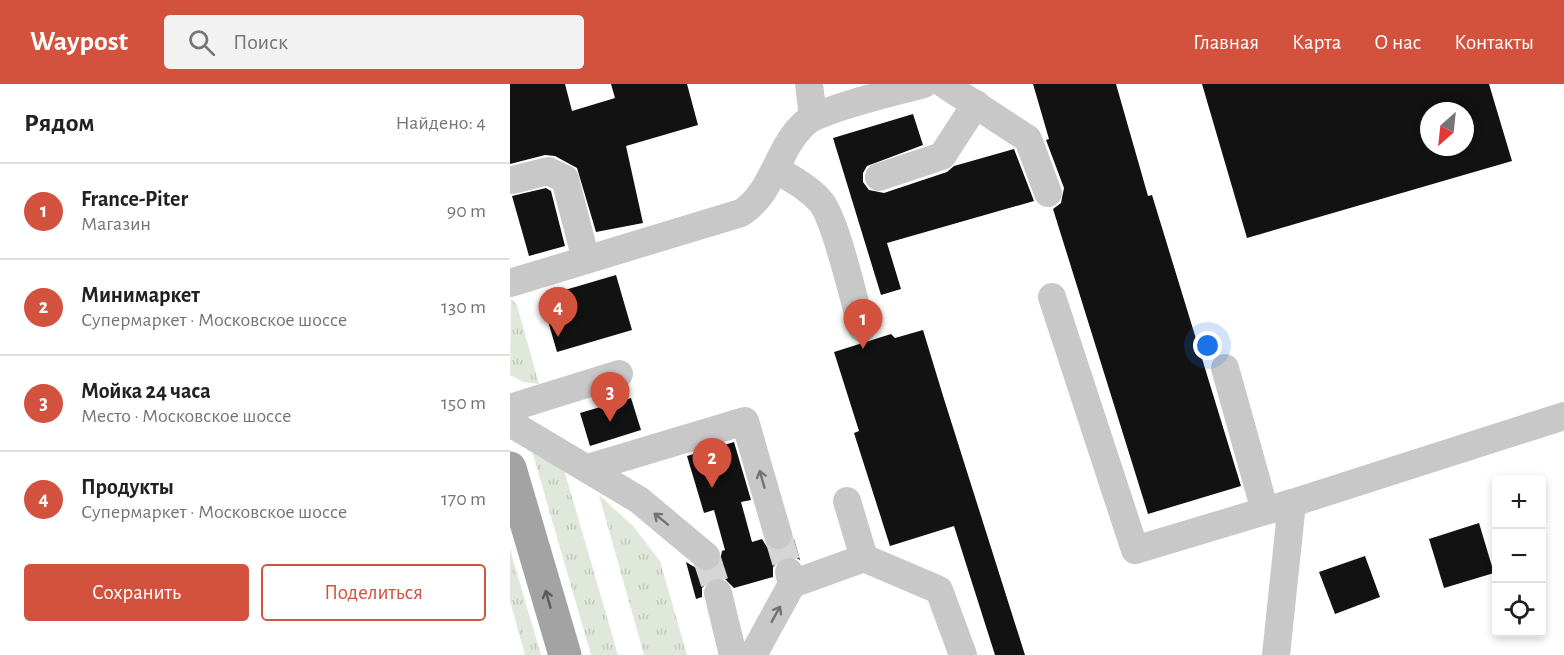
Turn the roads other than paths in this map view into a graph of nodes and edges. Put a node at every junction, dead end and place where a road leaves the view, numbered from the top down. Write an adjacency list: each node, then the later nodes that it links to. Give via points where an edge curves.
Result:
1 (809, 84): 5 (lane)
2 (924, 84): 5 (lane)
3 (944, 84): 4 (lane)
4 (976, 104): 7 (lane, via 942,156); 9 (lane, via 1028,139)
5 (813, 117): 6 (lane, via 797,133)
6 (776, 169): 10 (lane, via 761,195 741,213); 13 (lane, via 824,205)
7 (879, 177)
8 (513, 180): 10 (lane, via 548,171 565,179)
9 (1048, 193)
10 (586, 260): 11 (lane)
11 (510, 283)
12 (1052, 297): 23 (lane, via 1136,550)
13 (861, 328)
14 (1225, 368): 23 (lane)
15 (619, 374): 16 (lane)
16 (510, 408)
17 (1564, 416): 22 (lane)
18 (510, 423): 20 (lane)
19 (510, 468): 28 (main road, one-way to 19)
20 (588, 468): 24 (lane, one-way to 20, via 745,421); 25 (lane, one-way to 20, via 639,500)
21 (847, 501): 26 (lane)
22 (1292, 503): 23 (lane); 32 (lane)
23 (1265, 511)
24 (778, 535)
25 (706, 556)
26 (864, 558): 30 (lane, one-way to 26, via 791,578); 31 (lane, via 939,590)
27 (718, 592): 29 (lane)
28 (565, 655)
29 (733, 655)
30 (753, 655)
31 (963, 655)
32 (1276, 655)

